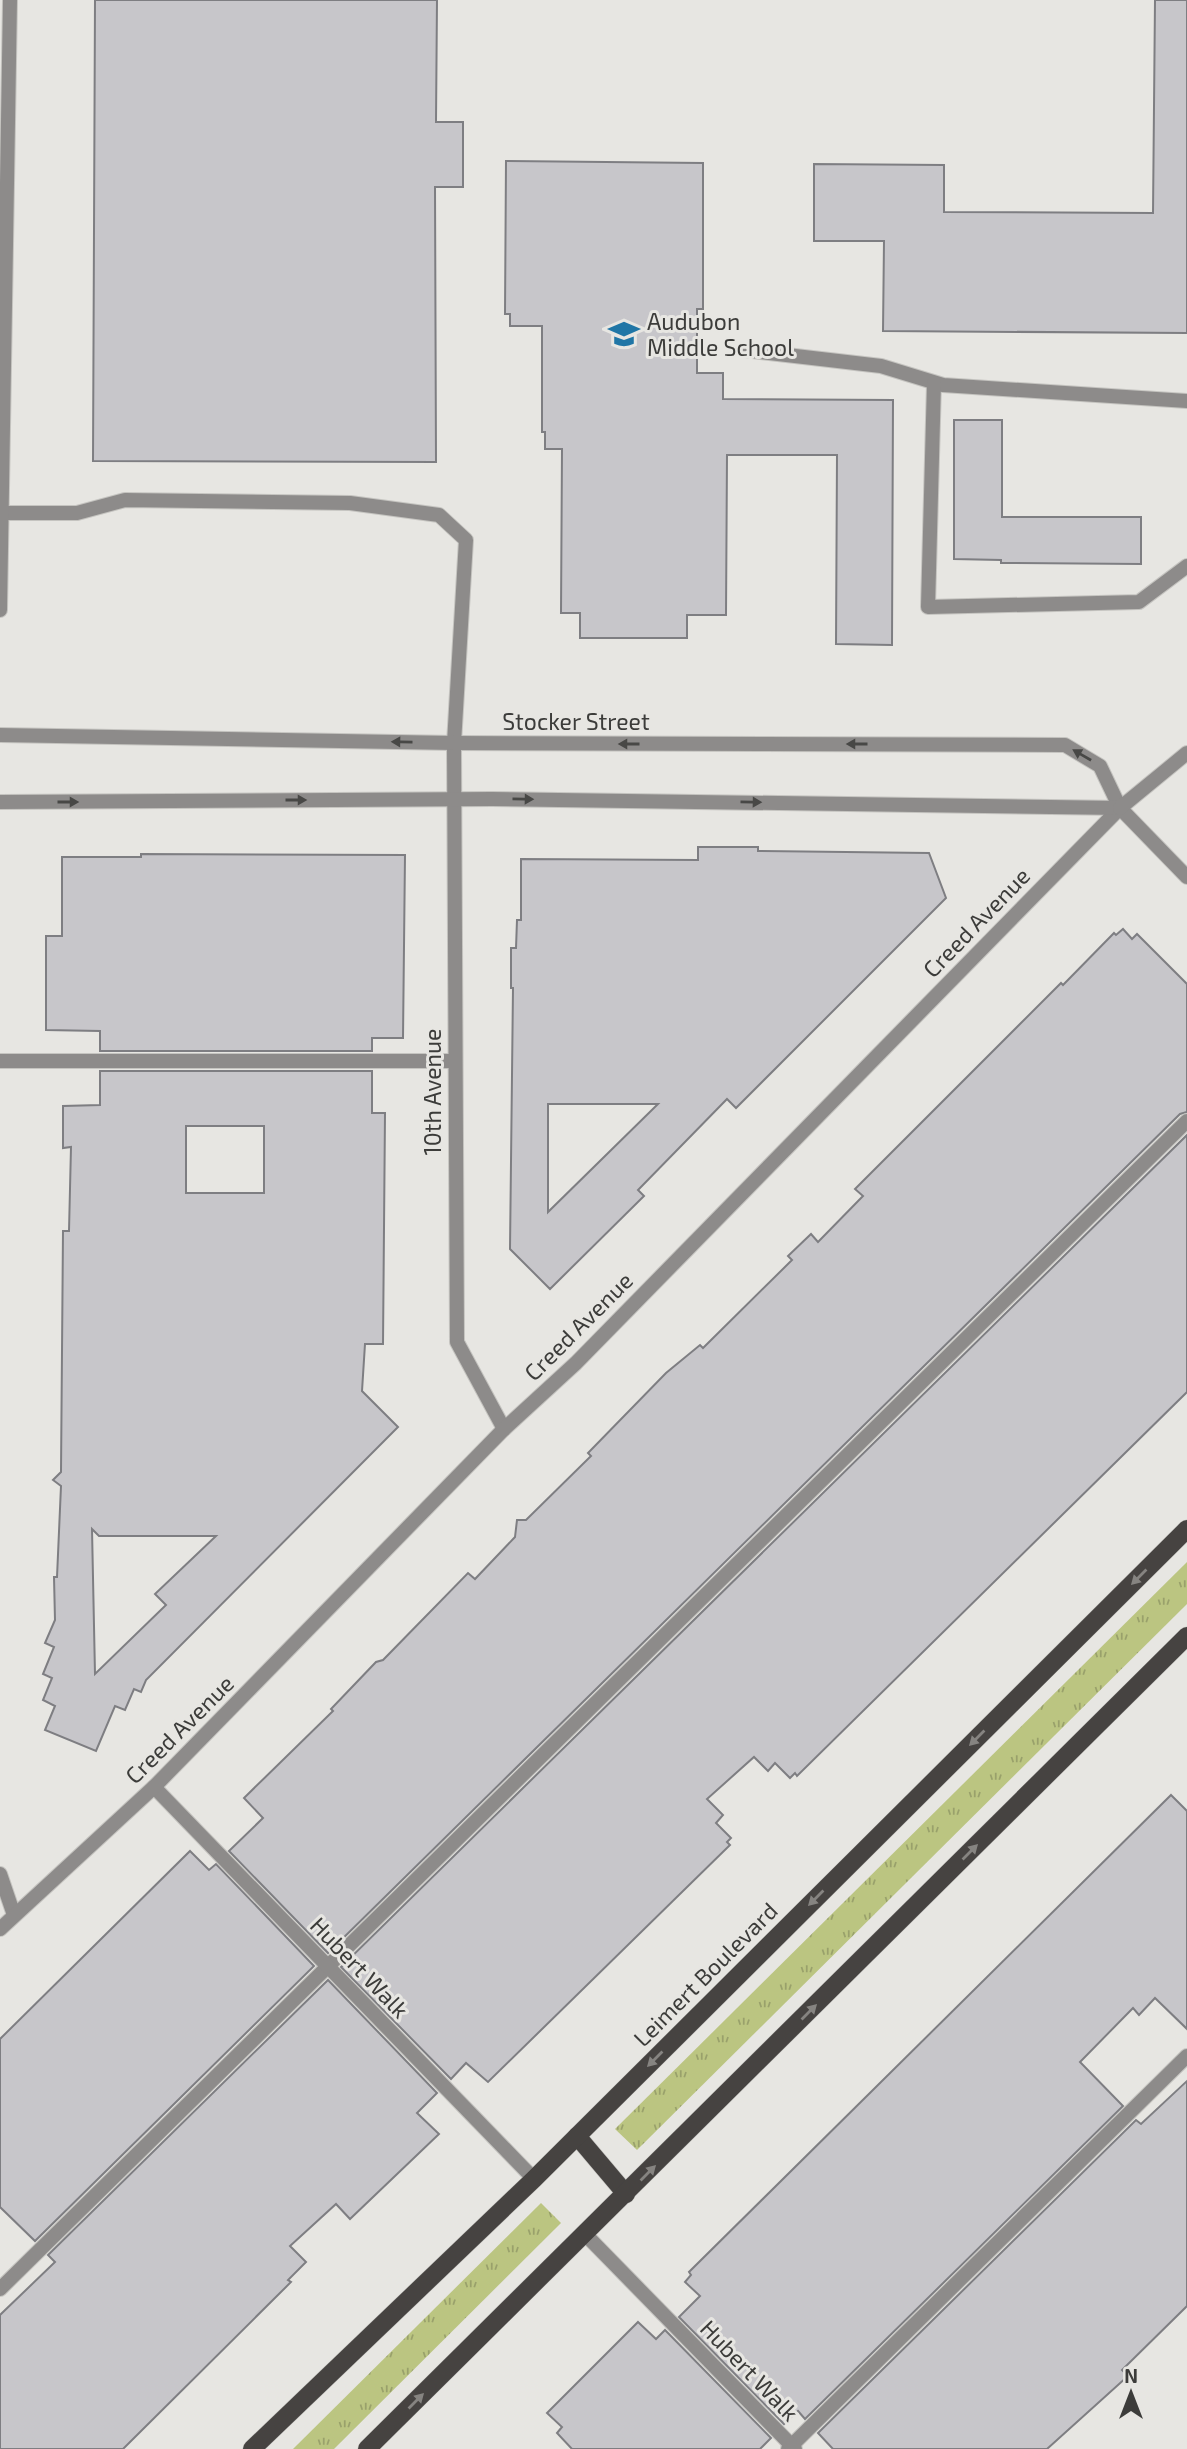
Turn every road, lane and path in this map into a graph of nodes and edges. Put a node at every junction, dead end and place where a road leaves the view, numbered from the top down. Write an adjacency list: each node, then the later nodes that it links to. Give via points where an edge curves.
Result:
1 (10, 0): 5 (street)
2 (744, 349): 3 (street, via 881,366)
3 (934, 383): 4 (street); 7 (street, via 928,607 1139,602)
4 (1187, 401)
5 (2, 484): 6 (street)
6 (2, 513): 8 (street); 10 (street, 10th Avenue, via 76,513 125,500 350,503 439,514 466,540)
7 (1187, 566)
8 (0, 610)
9 (0, 735): 10 (street, Stocker Street, one-way to 9)
10 (454, 743): 12 (street, 10th Avenue); 14 (street, Stocker Street, one-way to 10, via 1100,766 1065,745)
11 (1187, 753): 14 (street, Creed Avenue)
12 (454, 799): 13 (street, one-way to 12); 14 (street, one-way to 14); 17 (street, 10th Avenue)
13 (0, 802)
14 (1120, 808): 15 (street, Stocker Street); 19 (street, Creed Avenue, via 576,1363)
15 (1187, 877)
16 (0, 1061): 17 (street)
17 (455, 1061): 19 (street, 10th Avenue, via 457,1342)
18 (1187, 1121): 26 (street)
19 (504, 1429): 22 (street, Creed Avenue)
20 (1187, 1529): 28 (main road, Leimert Boulevard, one-way to 28)
21 (1187, 1636): 30 (main road, one-way to 21)
22 (154, 1787): 24 (street, Creed Avenue); 26 (street, Hubert Walk)
23 (0, 1874): 24 (street)
24 (14, 1915): 25 (street, Creed Avenue)
25 (0, 1929)
26 (328, 1967): 29 (street, Hubert Walk); 32 (street)
27 (1187, 2056): 33 (street)
28 (577, 2136): 29 (main road, Leimert Boulevard); 30 (main road)
29 (534, 2179): 34 (main road, Leimert Boulevard)
30 (626, 2194): 31 (main road)
31 (584, 2233): 33 (street, Hubert Walk); 35 (main road, one-way to 31)
32 (0, 2289)
33 (791, 2448)
34 (252, 2449)
35 (367, 2449)

